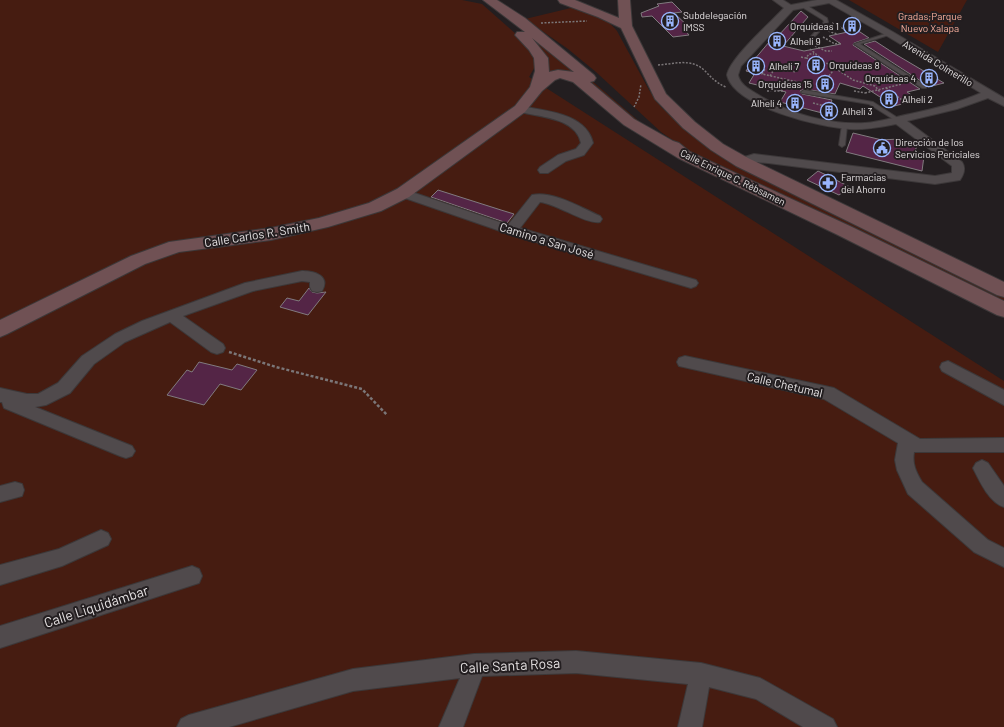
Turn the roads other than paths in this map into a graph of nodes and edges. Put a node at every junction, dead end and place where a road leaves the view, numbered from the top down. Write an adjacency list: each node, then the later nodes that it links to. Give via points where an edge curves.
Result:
1 (564, 0): 8 (main road)
2 (624, 0): 8 (main road)
3 (777, 0): 7 (street)
4 (830, 0): 6 (street); 9 (street, Avenida Colmerillo)
5 (491, 2): 12 (main road, Calle Carlos R. Smith, via 540,56 544,66); 20 (main road, Calle Enrique C. Rébsamen, via 520,21)
6 (804, 6): 7 (street); 10 (lane, via 826,22)
7 (790, 8): 18 (street, via 752,48 734,71 733,78 738,86 771,106)
8 (626, 26): 21 (main road, Calle Enrique C. Rébsamen, via 644,73 660,96 689,125 717,147)
9 (890, 34): 11 (lane, via 856,44); 14 (street, Avenida Colmerillo)
10 (807, 44)
11 (924, 87)
12 (537, 88): 16 (main road, Calle Carlos R. Smith); 20 (main road, Calle Carlos R. Smith, via 550,77 565,74 573,76 629,122)
13 (804, 92): 17 (lane, via 871,103)
14 (988, 94): 15 (street, Avenida Colmerillo); 17 (street, via 942,110)
15 (1004, 103)
16 (520, 109): 22 (street, via 569,120 585,134 587,142 580,152 562,158); 23 (main road, Calle Carlos R. Smith)
17 (898, 120): 18 (street, via 866,126); 21 (street, via 958,165 956,177 935,180 754,158)
18 (844, 126): 19 (lane)
19 (842, 145)
20 (684, 155): 29 (main road, Calle Enrique C. Rébsamen)
21 (742, 162): 28 (main road, Calle Enrique C. Rébsamen)
22 (544, 170)
23 (404, 194): 25 (street, Camino a San José); 31 (main road, Calle Carlos R. Smith, via 375,207 322,223 271,234 176,246 138,260)
24 (595, 219): 25 (street, via 563,205 537,198)
25 (511, 230): 26 (street, Camino a San José)
26 (691, 283)
27 (317, 287): 30 (street, via 317,280 312,276 302,276 250,287)
28 (1004, 290)
29 (1004, 310)
30 (171, 315): 32 (street); 35 (street, via 120,338 88,360 64,388 54,394 40,400 27,401)
31 (0, 329)
32 (217, 348)
33 (685, 362): 38 (street, Calle Chetumal, via 828,393)
34 (948, 367): 37 (street)
35 (0, 395)
36 (0, 398): 40 (street)
37 (1004, 398)
38 (914, 443): 39 (street); 44 (street, via 904,460 915,488 981,546)
39 (1004, 445)
40 (126, 451)
41 (982, 468): 42 (street)
42 (1004, 499)
43 (101, 539): 45 (street, via 62,557)
44 (1004, 558)
45 (0, 576)
46 (192, 576): 47 (street, Calle Liquidámbar)
47 (0, 637)
48 (474, 665): 49 (street, Calle Santa Rosa, via 576,662); 50 (street, Calle Santa Rosa, via 353,680); 51 (street)
49 (701, 674): 52 (street); 53 (street, Calle Santa Rosa, via 760,689)
50 (189, 727)
51 (451, 727)
52 (690, 727)
53 (824, 727)

